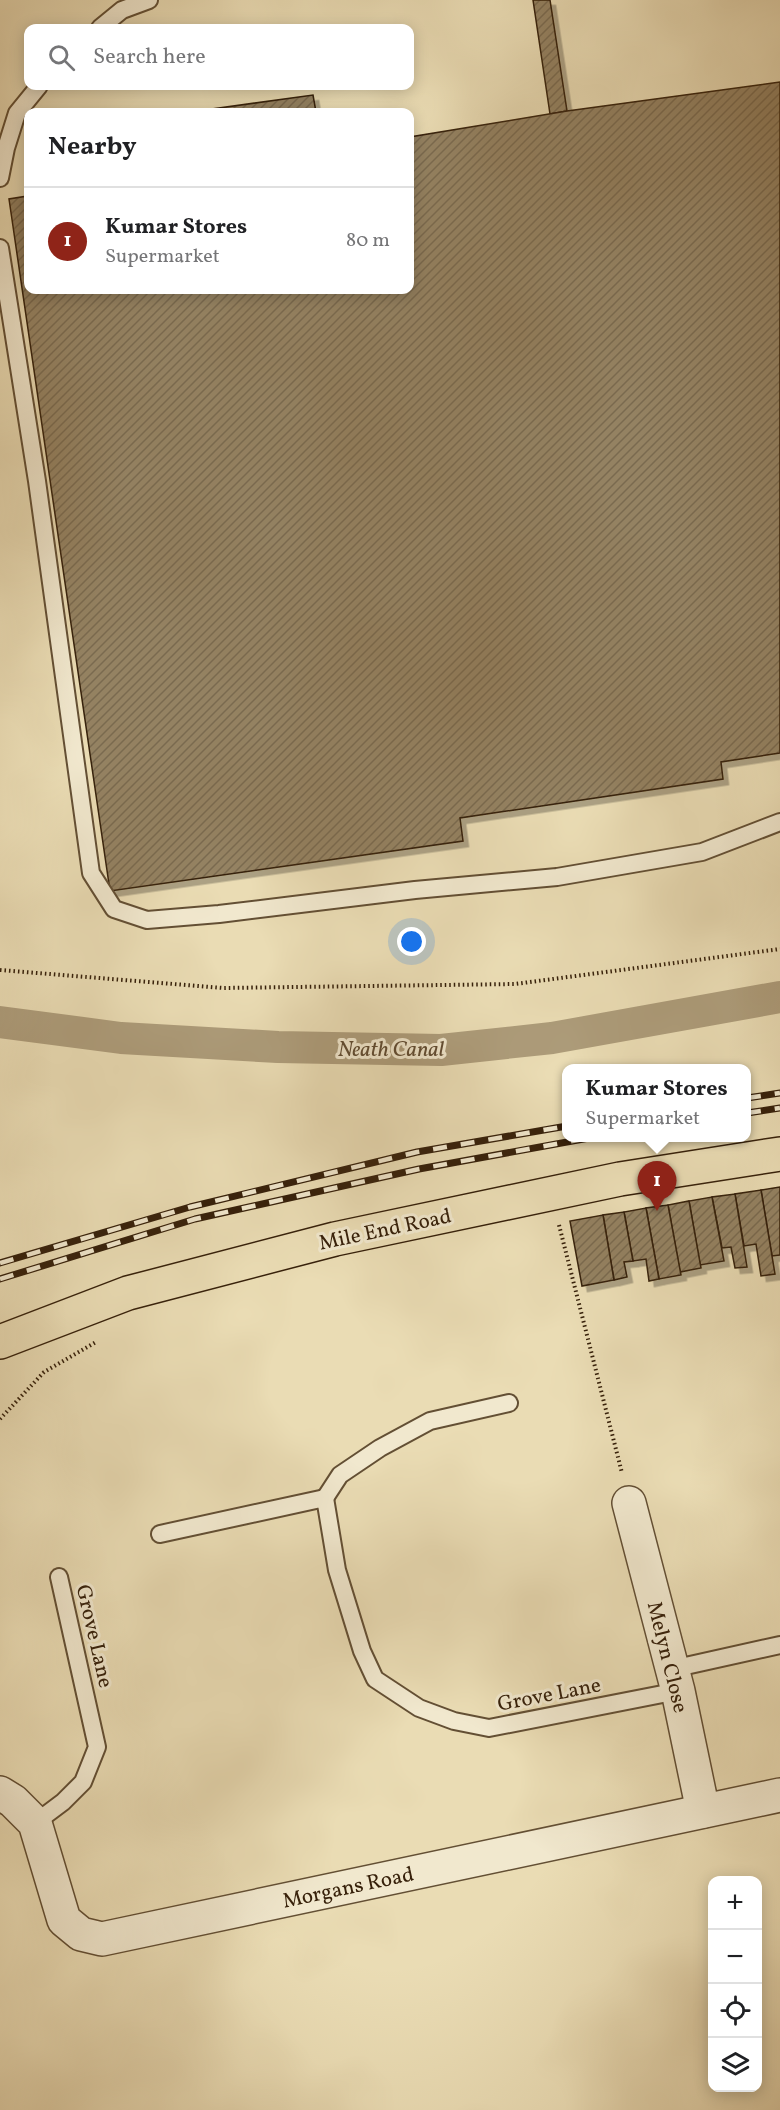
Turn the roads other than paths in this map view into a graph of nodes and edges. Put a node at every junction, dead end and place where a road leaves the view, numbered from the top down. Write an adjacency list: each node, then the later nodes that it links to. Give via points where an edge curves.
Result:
1 (149, 0): 2 (lane, via 122,10)
2 (105, 24)
3 (36, 90): 4 (lane, via 17,113)
4 (0, 178)
5 (0, 248): 6 (lane, via 37,481 91,873 114,909 147,920 557,878 702,852)
6 (780, 822)
7 (780, 1154): 8 (main road, Mile End Road, via 620,1179 335,1239 128,1293)
8 (0, 1342)
9 (509, 1402): 10 (lane, via 430,1421 340,1475)
10 (325, 1498): 12 (lane); 15 (lane, Grove Lane, via 337,1570 362,1651 375,1679 418,1708 489,1728)
11 (629, 1503): 15 (street, Melyn Close)
12 (160, 1534)
13 (59, 1577): 19 (lane, Grove Lane, via 96,1747 83,1782)
14 (780, 1646): 15 (lane, Grove Lane)
15 (675, 1680): 18 (street, Melyn Close)
16 (0, 1793): 19 (street, Morgans Road)
17 (780, 1796): 18 (street, Morgans Road)
18 (703, 1811): 19 (street, Morgans Road, via 102,1939 81,1934 64,1920)
19 (35, 1823)

